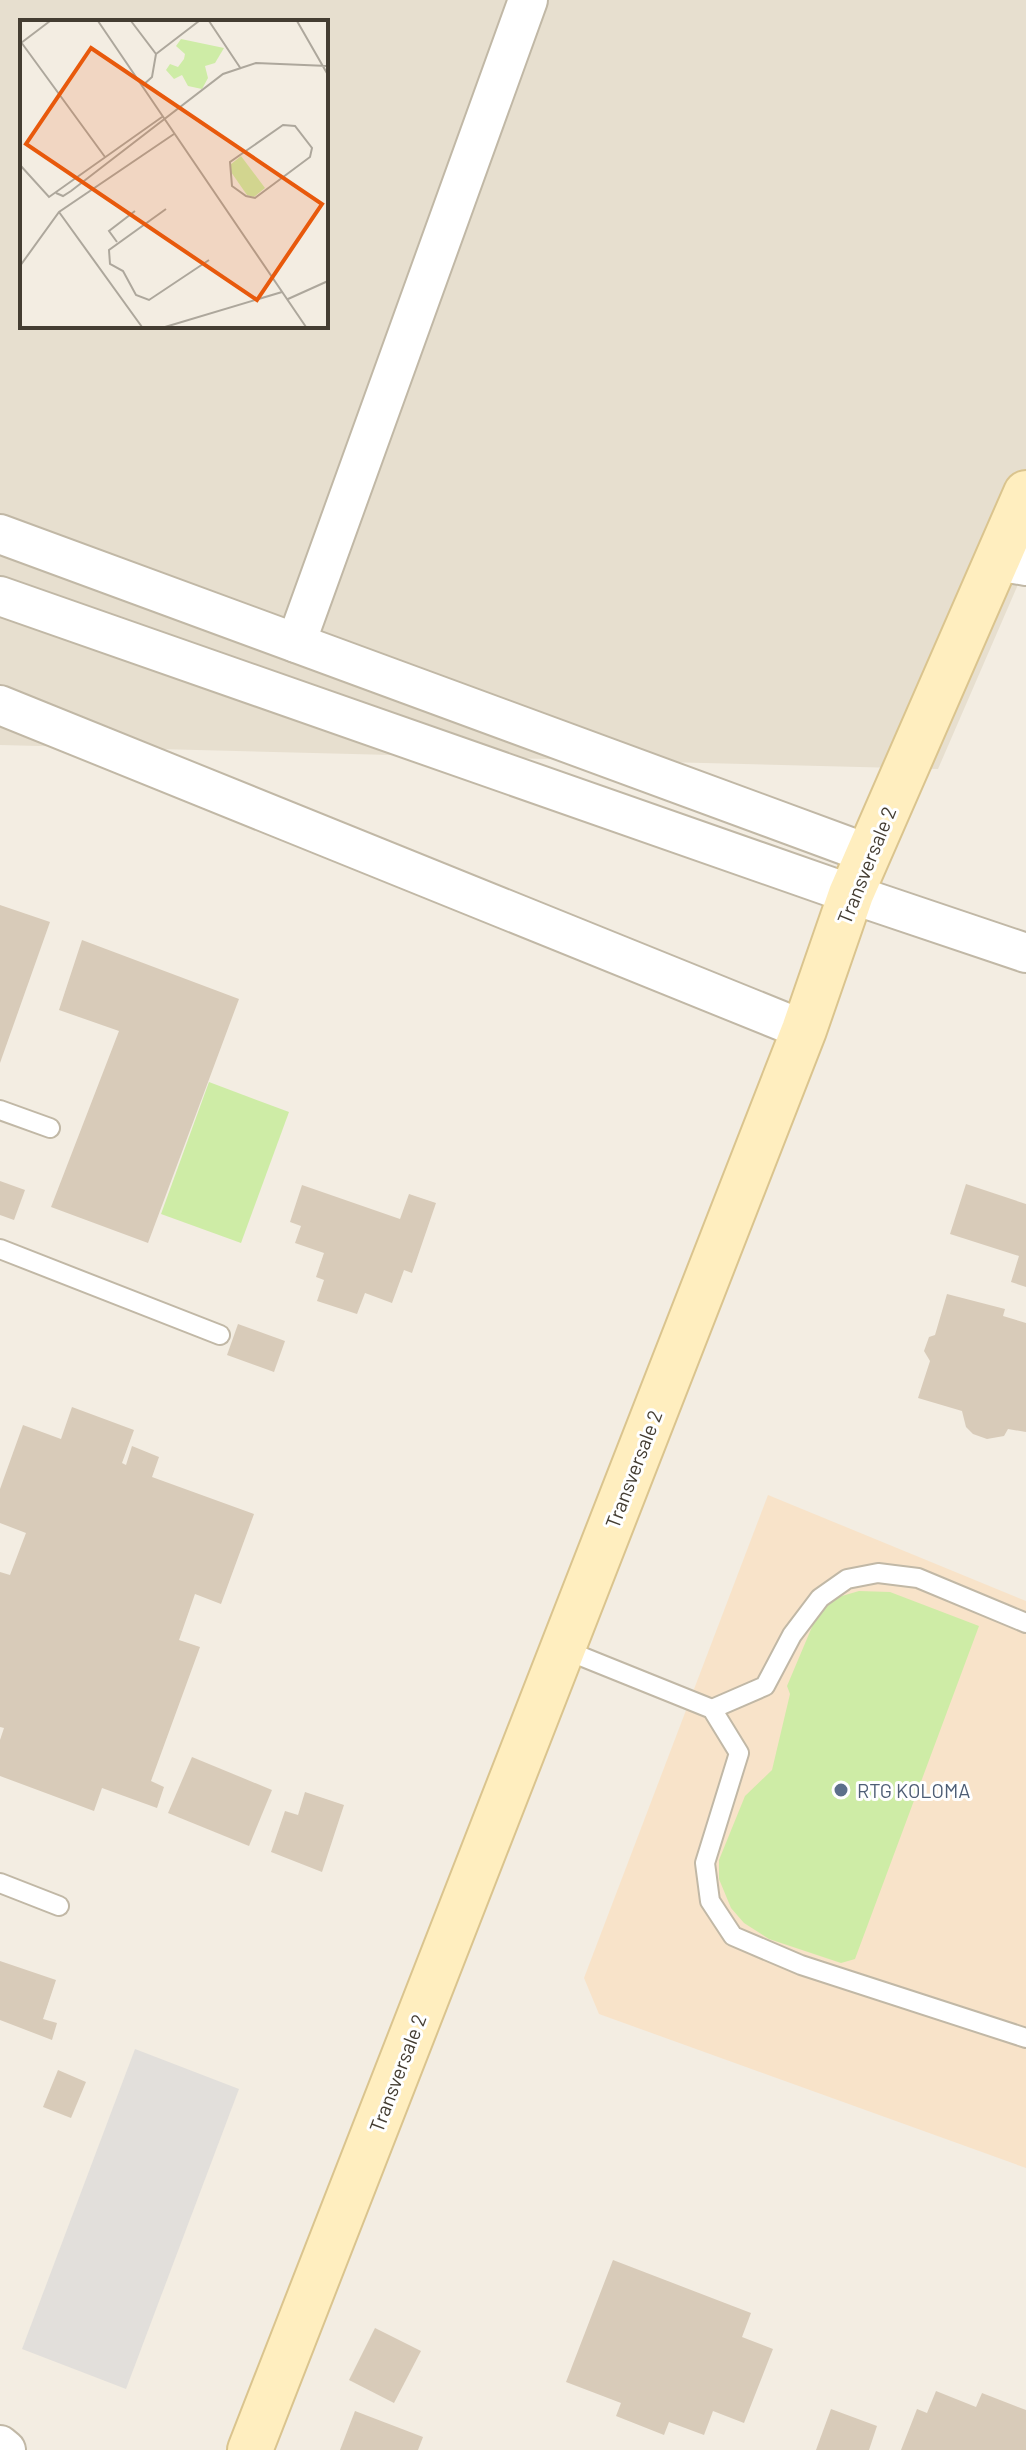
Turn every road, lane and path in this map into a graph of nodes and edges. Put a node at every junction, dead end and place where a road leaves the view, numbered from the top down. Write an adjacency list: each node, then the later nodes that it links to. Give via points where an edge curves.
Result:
1 (528, 0): 6 (street)
2 (1026, 493): 4 (main road, Transversale 2)
3 (0, 534): 6 (street)
4 (1011, 564): 8 (main road, Transversale 2)
5 (0, 596): 9 (street)
6 (296, 643): 8 (street)
7 (0, 705): 11 (street)
8 (869, 854): 9 (main road, Transversale 2)
9 (851, 894): 10 (street); 11 (main road, Transversale 2)
10 (1026, 953)
11 (804, 1030): 17 (main road, Transversale 2)
12 (0, 1110): 13 (lane)
13 (50, 1128)
14 (0, 1249): 15 (lane)
15 (220, 1335)
16 (1026, 1623): 18 (lane, via 918,1578 878,1573 847,1579 820,1598 792,1635 765,1686)
17 (562, 1649): 18 (lane); 24 (main road, Transversale 2)
18 (712, 1709): 21 (lane, via 739,1753 705,1863 710,1901 733,1936 801,1965)
19 (0, 1883): 20 (lane)
20 (59, 1906)
21 (1026, 2038)
22 (0, 2445): 23 (street)
23 (6, 2450)
24 (250, 2450)

